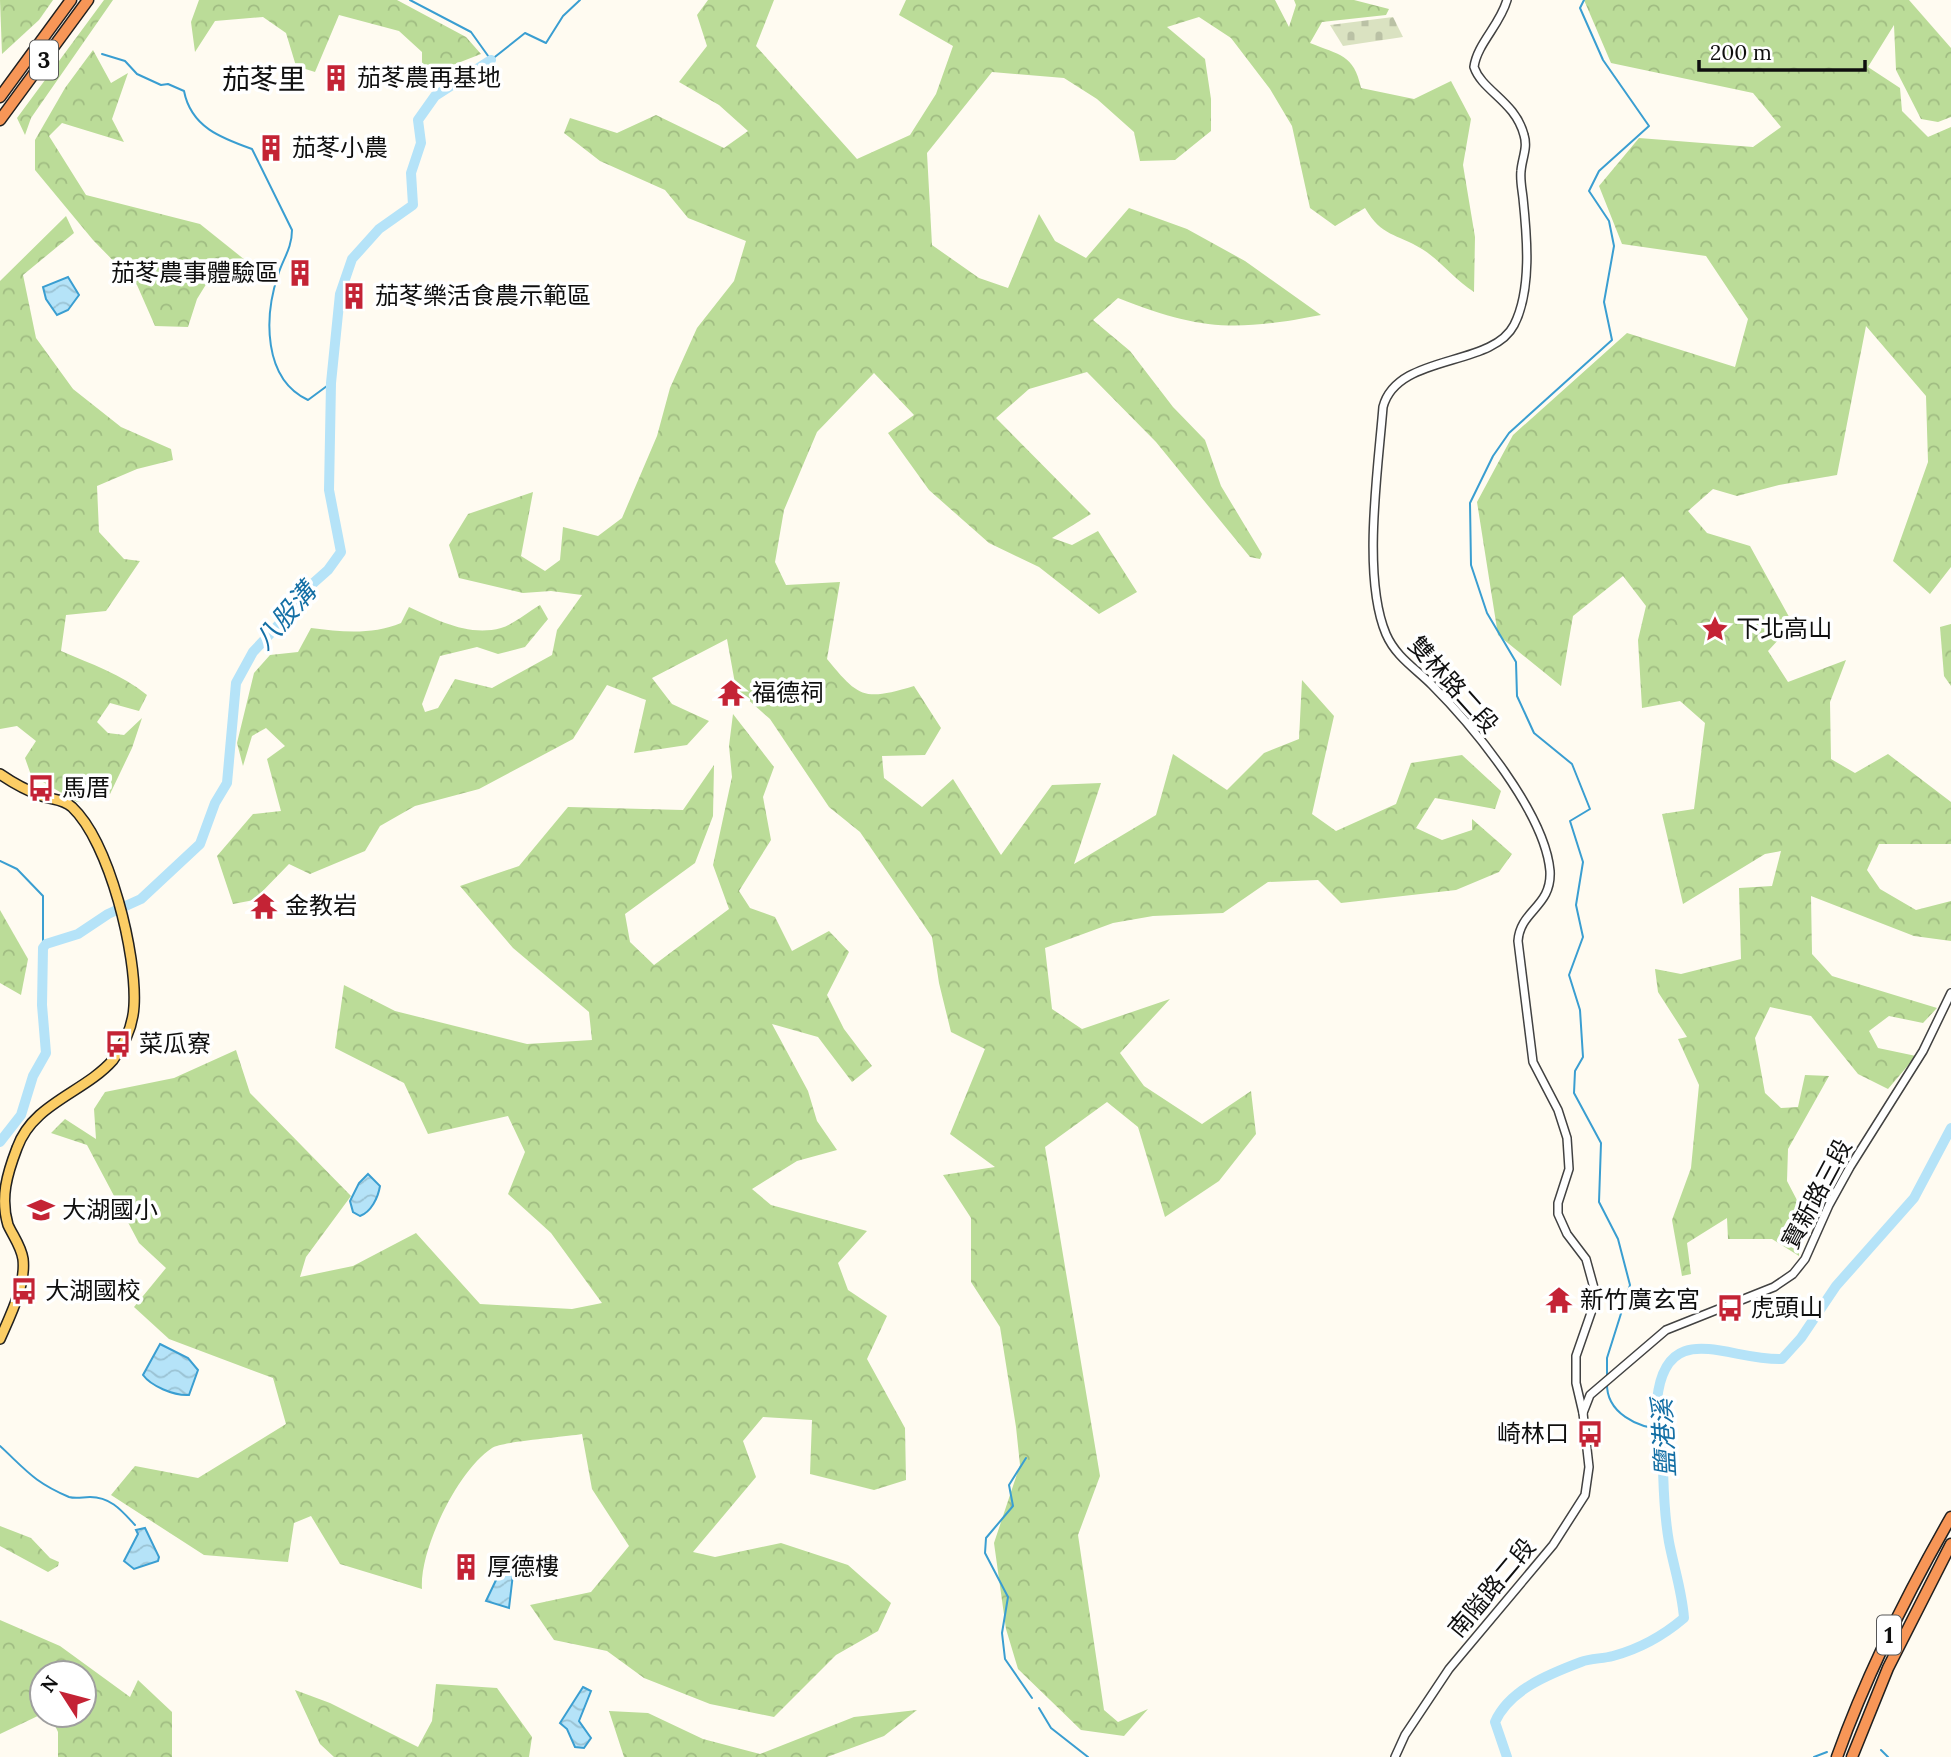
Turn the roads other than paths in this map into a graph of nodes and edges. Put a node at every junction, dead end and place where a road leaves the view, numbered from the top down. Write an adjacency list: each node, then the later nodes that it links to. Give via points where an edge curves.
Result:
1 (71, 0): 4 (highway, 3)
2 (88, 0): 5 (highway, 3)
3 (1507, 0): 9 (street, 雙林路二段, via 1474,67 1513,111 1526,142 1520,174 1525,242 1521,307 1514,326 1500,341 1399,383 1388,394 1383,407 1373,563 1384,628 1393,647 1433,686 1513,783 1544,844 1549,888 1524,922 1518,941 1533,1062 1567,1138 1569,1168 1558,1214 1589,1266 1594,1289 1592,1310 1576,1356)
4 (0, 97)
5 (0, 120)
6 (0, 774): 8 (main road, via 72,808 106,866 120,902 134,1008 131,1026 113,1059 34,1120 18,1144 4,1184 3,1208 23,1256 24,1272)
7 (1951, 993): 9 (street, 寶新路三段, via 1912,1072 1850,1167 1805,1259 1793,1274 1774,1287 1666,1330 1596,1389)
8 (0, 1339)
9 (1583, 1413): 12 (street, 南隘路二段, via 1589,1481 1572,1519 1449,1668)
10 (1951, 1517): 13 (highway, 1, via 1900,1610)
11 (1951, 1544): 14 (highway, 1, via 1888,1668)
12 (1395, 1757)
13 (1837, 1757)
14 (1852, 1757)

